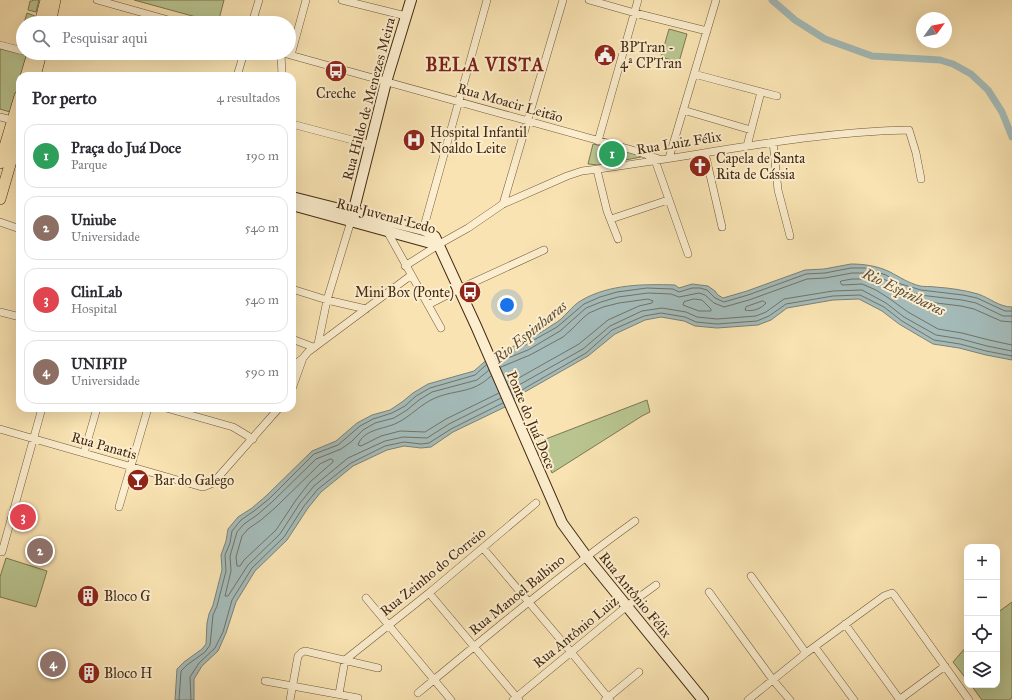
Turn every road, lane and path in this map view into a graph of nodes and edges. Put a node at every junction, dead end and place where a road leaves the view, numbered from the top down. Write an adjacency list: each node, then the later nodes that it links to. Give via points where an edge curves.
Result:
1 (46, 0): 14 (main road)
2 (55, 0): 15 (main road)
3 (97, 0): 16 (street)
4 (259, 0): 17 (street)
5 (306, 0): 20 (street)
6 (342, 0): 18 (street)
7 (411, 0): 18 (main road, Rua Hildo de Menezes Meira)
8 (487, 0): 36 (street)
9 (562, 0): 40 (street)
10 (589, 0): 13 (street)
11 (638, 0): 13 (street)
12 (716, 0): 19 (street)
13 (634, 13): 19 (street); 43 (street)
14 (42, 16)
15 (52, 16)
16 (154, 16)
17 (254, 16)
18 (406, 16): 33 (main road, Rua Hildo de Menezes Meira)
19 (707, 31): 32 (street)
20 (296, 37)
21 (0, 45): 22 (street)
22 (16, 49)
23 (296, 56): 33 (street, Rua Moacir Leitão)
24 (30, 60): 28 (main road)
25 (33, 60): 29 (main road)
26 (242, 60): 30 (street)
27 (282, 60): 31 (street)
28 (27, 72)
29 (34, 72)
30 (238, 72)
31 (282, 72)
32 (694, 74): 34 (street); 37 (street)
33 (386, 82): 36 (street, Rua Moacir Leitão); 46 (main road, Rua Hildo de Menezes Meira)
34 (761, 92): 35 (street); 42 (street)
35 (777, 96)
36 (459, 102): 40 (street, Rua Moacir Leitão); 64 (street)
37 (683, 110): 42 (street); 49 (street)
38 (0, 117): 39 (street)
39 (16, 121): 51 (main road)
40 (528, 122): 43 (street, Rua Moacir Leitão); 57 (street)
41 (296, 125): 46 (street)
42 (751, 130): 47 (street)
43 (598, 141): 50 (street, Rua Moacir Leitão, via 636,151)
44 (773, 142): 47 (street, Rua Luiz Félix); 53 (street, Rua Luiz Félix, via 909,130); 66 (street, via 778,190)
45 (16, 144): 55 (main road)
46 (371, 145): 59 (main road, Rua Hildo de Menezes Meira)
47 (747, 146): 48 (street, Rua Luiz Félix)
48 (705, 154): 49 (street, Rua Luiz Félix); 62 (street)
49 (669, 158): 50 (street, Rua Luiz Félix)
50 (657, 160): 52 (street, Rua Luiz Félix); 56 (street)
51 (0, 163)
52 (597, 170): 57 (street, Rua Luiz Félix, via 567,176); 60 (street)
53 (921, 179)
54 (296, 198): 59 (main road, Rua Juvenal Ledo)
55 (0, 199)
56 (668, 200): 60 (street); 70 (street)
57 (503, 204): 68 (street, Rua Luiz Félix)
58 (296, 207): 59 (main road, Rua Juvenal Ledo)
59 (352, 216): 64 (main road, Rua Juvenal Ledo); 65 (main road, Rua Juvenal Ledo); 75 (street, Rua Hildo de Menezes Meira)
60 (611, 220): 67 (street)
61 (0, 222): 63 (street)
62 (722, 227)
63 (16, 228)
64 (423, 230): 68 (main road, Rua Juvenal Ledo, via 434,237)
65 (387, 231): 68 (main road, Rua Juvenal Ledo); 71 (street)
66 (790, 236)
67 (618, 239)
68 (438, 245): 71 (street, Rua Luiz Félix); 73 (main road, Ponte do Juá Doce)
69 (544, 250): 73 (street)
70 (688, 254)
71 (405, 266): 72 (street)
72 (410, 276): 76 (street); 77 (street)
73 (459, 289): 76 (street); 97 (main road, Ponte do Juá Doce)
74 (296, 290): 75 (street)
75 (327, 300): 77 (street); 82 (street, Rua Hildo de Menezes Meira)
76 (428, 305): 80 (street)
77 (366, 309): 82 (street)
78 (0, 312): 79 (street)
79 (16, 316)
80 (441, 328)
81 (296, 340): 82 (street)
82 (316, 346): 83 (street)
83 (304, 358): 84 (street); 85 (street)
84 (296, 363)
85 (296, 379)
86 (41, 412): 92 (street)
87 (96, 412): 94 (street)
88 (147, 412): 95 (street)
89 (180, 412): 93 (street, via 234,427)
90 (276, 412): 93 (street)
91 (0, 429): 92 (street, Rua Panatis)
92 (34, 439): 94 (street, Rua Panatis); 101 (street)
93 (253, 439): 95 (street, Rua Panatis, via 213,483 202,487)
94 (84, 453): 95 (street, Rua Panatis)
95 (131, 467): 98 (street)
96 (536, 502): 100 (street, Rua Zeinho do Correio)
97 (552, 503): 102 (main road, Rua Antônio Félix, via 567,532)
98 (119, 507)
99 (635, 521): 102 (street, Rua Manoel Balbino)
100 (483, 548): 106 (street, Rua Zeinho do Correio); 108 (street)
101 (1, 552)
102 (586, 556): 108 (street, Rua Manoel Balbino); 109 (main road, Rua Antônio Félix)
103 (751, 576): 115 (street)
104 (656, 585): 109 (street, Rua Antônio Luiz)
105 (709, 592): 121 (street)
106 (429, 593): 111 (street, Rua Zeinho do Correio); 112 (street)
107 (366, 598): 111 (street)
108 (529, 602): 112 (street, Rua Manoel Balbino); 114 (street)
109 (627, 606): 114 (street, Rua Antônio Luiz); 131 (main road, Rua Antônio Félix)
110 (845, 624): 113 (street); 117 (street, via 892,593); 135 (street)
111 (388, 625): 116 (street, Rua Zeinho do Correio); 120 (street)
112 (474, 646): 120 (street, Rua Manoel Balbino); 127 (street)
113 (816, 647): 115 (street); 134 (street)
114 (571, 652): 127 (street, Rua Antônio Luiz); 128 (street)
115 (806, 654): 121 (street)
116 (345, 660): 118 (street); 123 (street, via 302,652 298,656); 125 (street)
117 (945, 666): 135 (street); 136 (street)
118 (378, 668)
119 (639, 672): 128 (street)
120 (434, 680): 124 (street, Rua Manoel Balbino); 130 (street)
121 (774, 680): 132 (street); 133 (street)
122 (265, 681): 123 (street)
123 (292, 686): 125 (street); 129 (street)
124 (418, 693)
125 (339, 694): 126 (street)
126 (358, 698)
127 (516, 699)
128 (608, 699)
129 (290, 700)
130 (451, 700)
131 (703, 700)
132 (748, 700)
133 (790, 700)
134 (854, 700)
135 (899, 700)
136 (969, 700)

